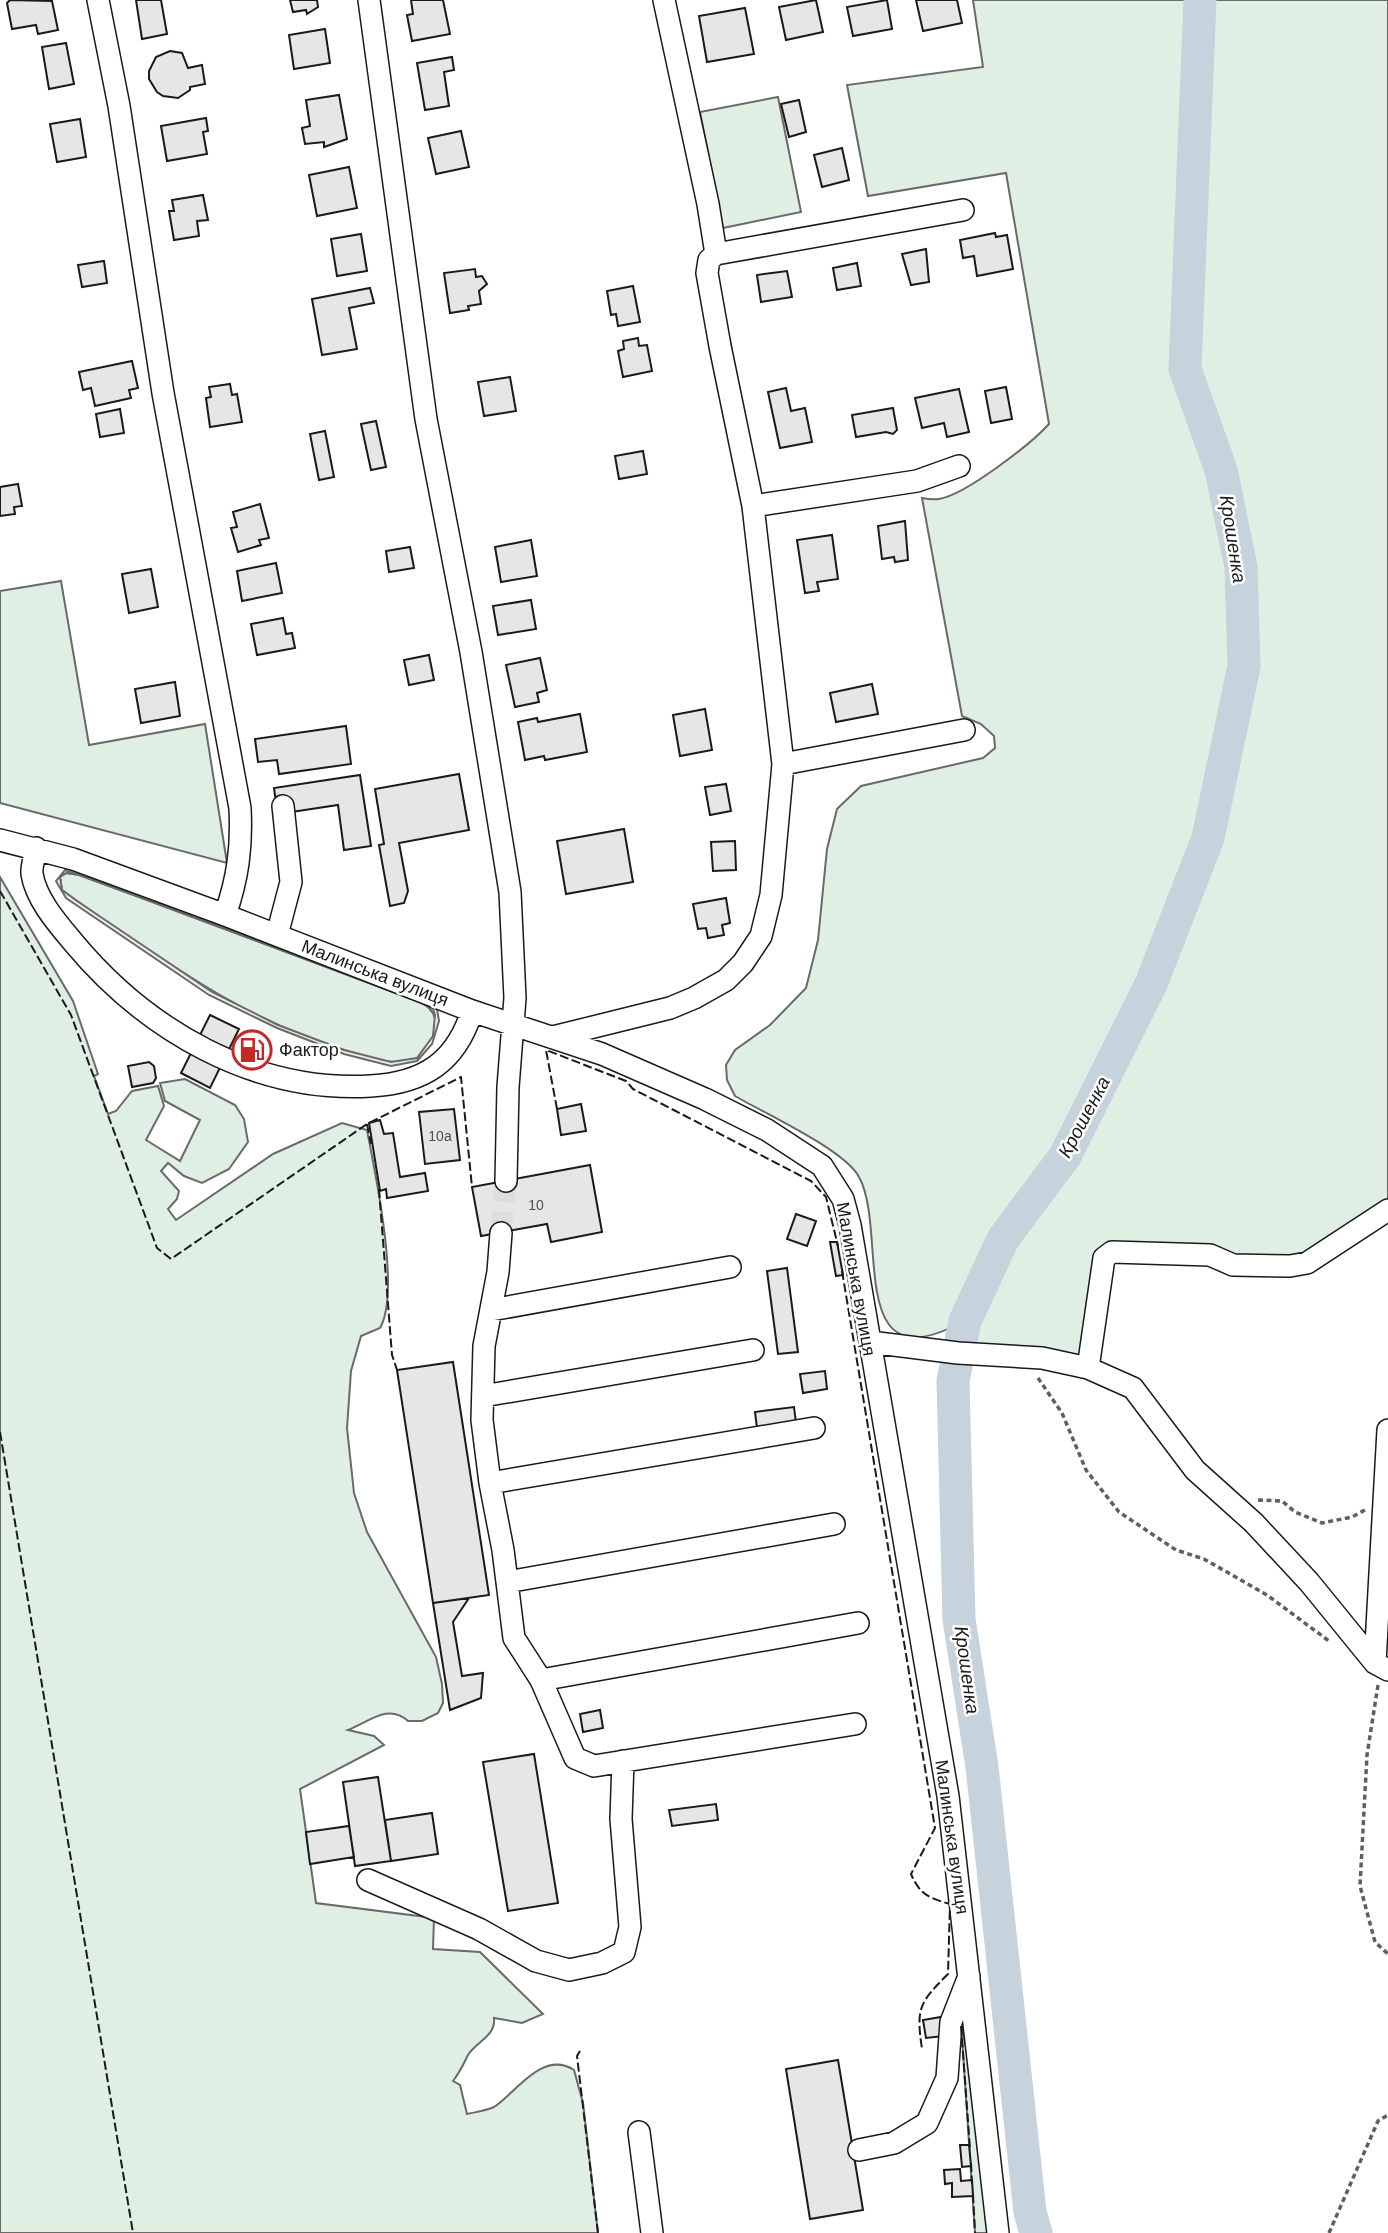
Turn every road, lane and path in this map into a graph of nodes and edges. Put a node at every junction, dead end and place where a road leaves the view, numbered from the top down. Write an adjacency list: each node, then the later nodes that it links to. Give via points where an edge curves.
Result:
1 (98, 0): 13 (street, via 163,393 240,808 239,871)
2 (369, 0): 16 (street, via 426,419 471,652 510,892 515,954)
3 (664, 0): 5 (street)
4 (963, 210): 5 (street)
5 (716, 254): 7 (street, via 709,260 707,273)
6 (959, 466): 7 (street, via 918,481)
7 (753, 506): 9 (street)
8 (964, 730): 9 (street)
9 (783, 764): 17 (street, via 771,895 761,936 743,963 726,980 682,1003)
10 (283, 806): 14 (street, via 291,882)
11 (0, 840): 12 (street, Малинська вулиця)
12 (36, 848): 13 (street, Малинська вулиця); 15 (street, via 31,872 39,894 96,970 177,1034 240,1066 288,1082 323,1087 388,1085 432,1070 453,1052)
13 (225, 915): 14 (street, Малинська вулиця)
14 (277, 935): 15 (street, Малинська вулиця)
15 (472, 1011): 16 (street, Малинська вулиця)
16 (513, 1024): 17 (street, Малинська вулиця); 18 (street)
17 (552, 1037): 23 (street, Малинська вулиця, via 705,1100 767,1130 822,1166 843,1199)
18 (506, 1181)
19 (1388, 1209): 26 (street, via 1307,1263 1248,1266 1210,1255 1112,1252 1104,1258)
20 (501, 1233): 22 (street)
21 (730, 1267): 22 (street)
22 (491, 1310): 27 (street, via 484,1346)
23 (873, 1342): 25 (street); 43 (street, Малинська вулиця, via 948,1796)
24 (753, 1350): 27 (street)
25 (1013, 1356): 26 (street); 36 (path, via 1050,1391 1086,1470 1119,1512 1176,1550 1204,1559 1267,1595)
26 (1088, 1368): 31 (street, via 1133,1388 1195,1470)
27 (483, 1396): 30 (street)
28 (814, 1428): 30 (street)
29 (1388, 1430): 32 (street)
30 (490, 1483): 34 (street)
31 (1222, 1494): 32 (path, via 1282,1501 1295,1512 1322,1522); 37 (street, via 1309,1582)
32 (1385, 1504): 37 (street)
33 (834, 1524): 34 (street)
34 (507, 1582): 38 (street, via 514,1638)
35 (858, 1623): 38 (street)
36 (1339, 1647)
37 (1381, 1667): 42 (path, via 1367,1755 1360,1886 1375,1942)
38 (541, 1680): 40 (street, via 575,1758 594,1766)
39 (855, 1724): 40 (street)
40 (622, 1761): 41 (street, via 621,1819 630,1927 624,1952 602,1963 569,1970 536,1961 479,1929)
41 (368, 1881)
42 (1388, 1954)
43 (970, 1974): 46 (street, via 951,2022 947,2078 927,2123 894,2143); 48 (street, Малинська вулиця)
44 (1388, 2115): 49 (path, via 1378,2122)
45 (639, 2132): 47 (street)
46 (859, 2150)
47 (652, 2233)
48 (998, 2233)
49 (1329, 2233)

